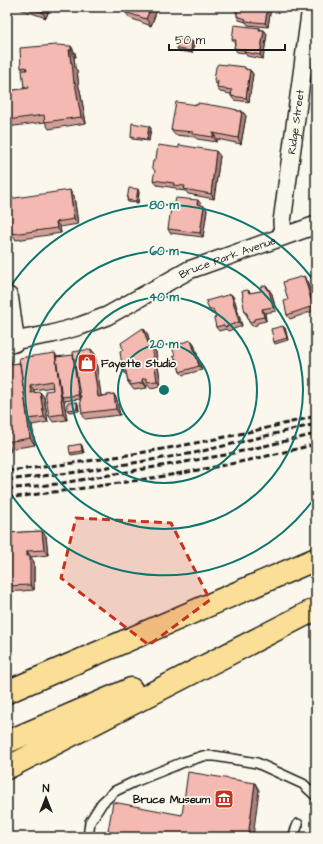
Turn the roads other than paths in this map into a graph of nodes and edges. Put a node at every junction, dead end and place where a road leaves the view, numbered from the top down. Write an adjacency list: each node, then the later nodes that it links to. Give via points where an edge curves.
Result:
1 (311, 7): 3 (street, Ridge Street)
2 (316, 225): 3 (street, Bruce Park Avenue)
3 (282, 236): 5 (street, Bruce Park Avenue, via 189,270 107,316 52,334)
4 (7, 298): 5 (main road)
5 (10, 342)
6 (316, 559): 8 (highway)
7 (316, 609): 9 (highway); 10 (highway)
8 (7, 692)
9 (7, 742)
10 (7, 768)
11 (316, 796): 13 (lane, via 303,784 257,763 203,756 115,791 102,803 90,822)
12 (298, 824): 14 (lane)
13 (88, 837)
14 (293, 837)

